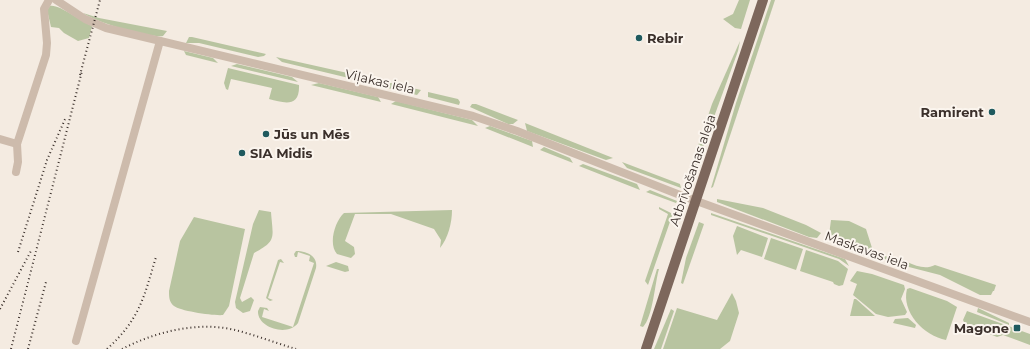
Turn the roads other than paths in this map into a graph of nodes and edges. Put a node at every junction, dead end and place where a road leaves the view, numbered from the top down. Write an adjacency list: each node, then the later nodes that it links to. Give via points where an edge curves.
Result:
1 (49, 0): 6 (street, via 44,9 46,55)
2 (56, 0): 4 (street, Viļakas iela, via 100,26)
3 (763, 0): 8 (main road, Atbrīvošanas aleja)
4 (160, 41): 8 (street, Viļakas iela, via 473,116); 10 (street)
5 (0, 138): 6 (street)
6 (17, 144): 7 (street)
7 (16, 172)
8 (696, 200): 9 (street, Maskavas iela); 11 (main road, Atbrīvošanas aleja)
9 (1030, 322)
10 (76, 341)
11 (646, 349)

